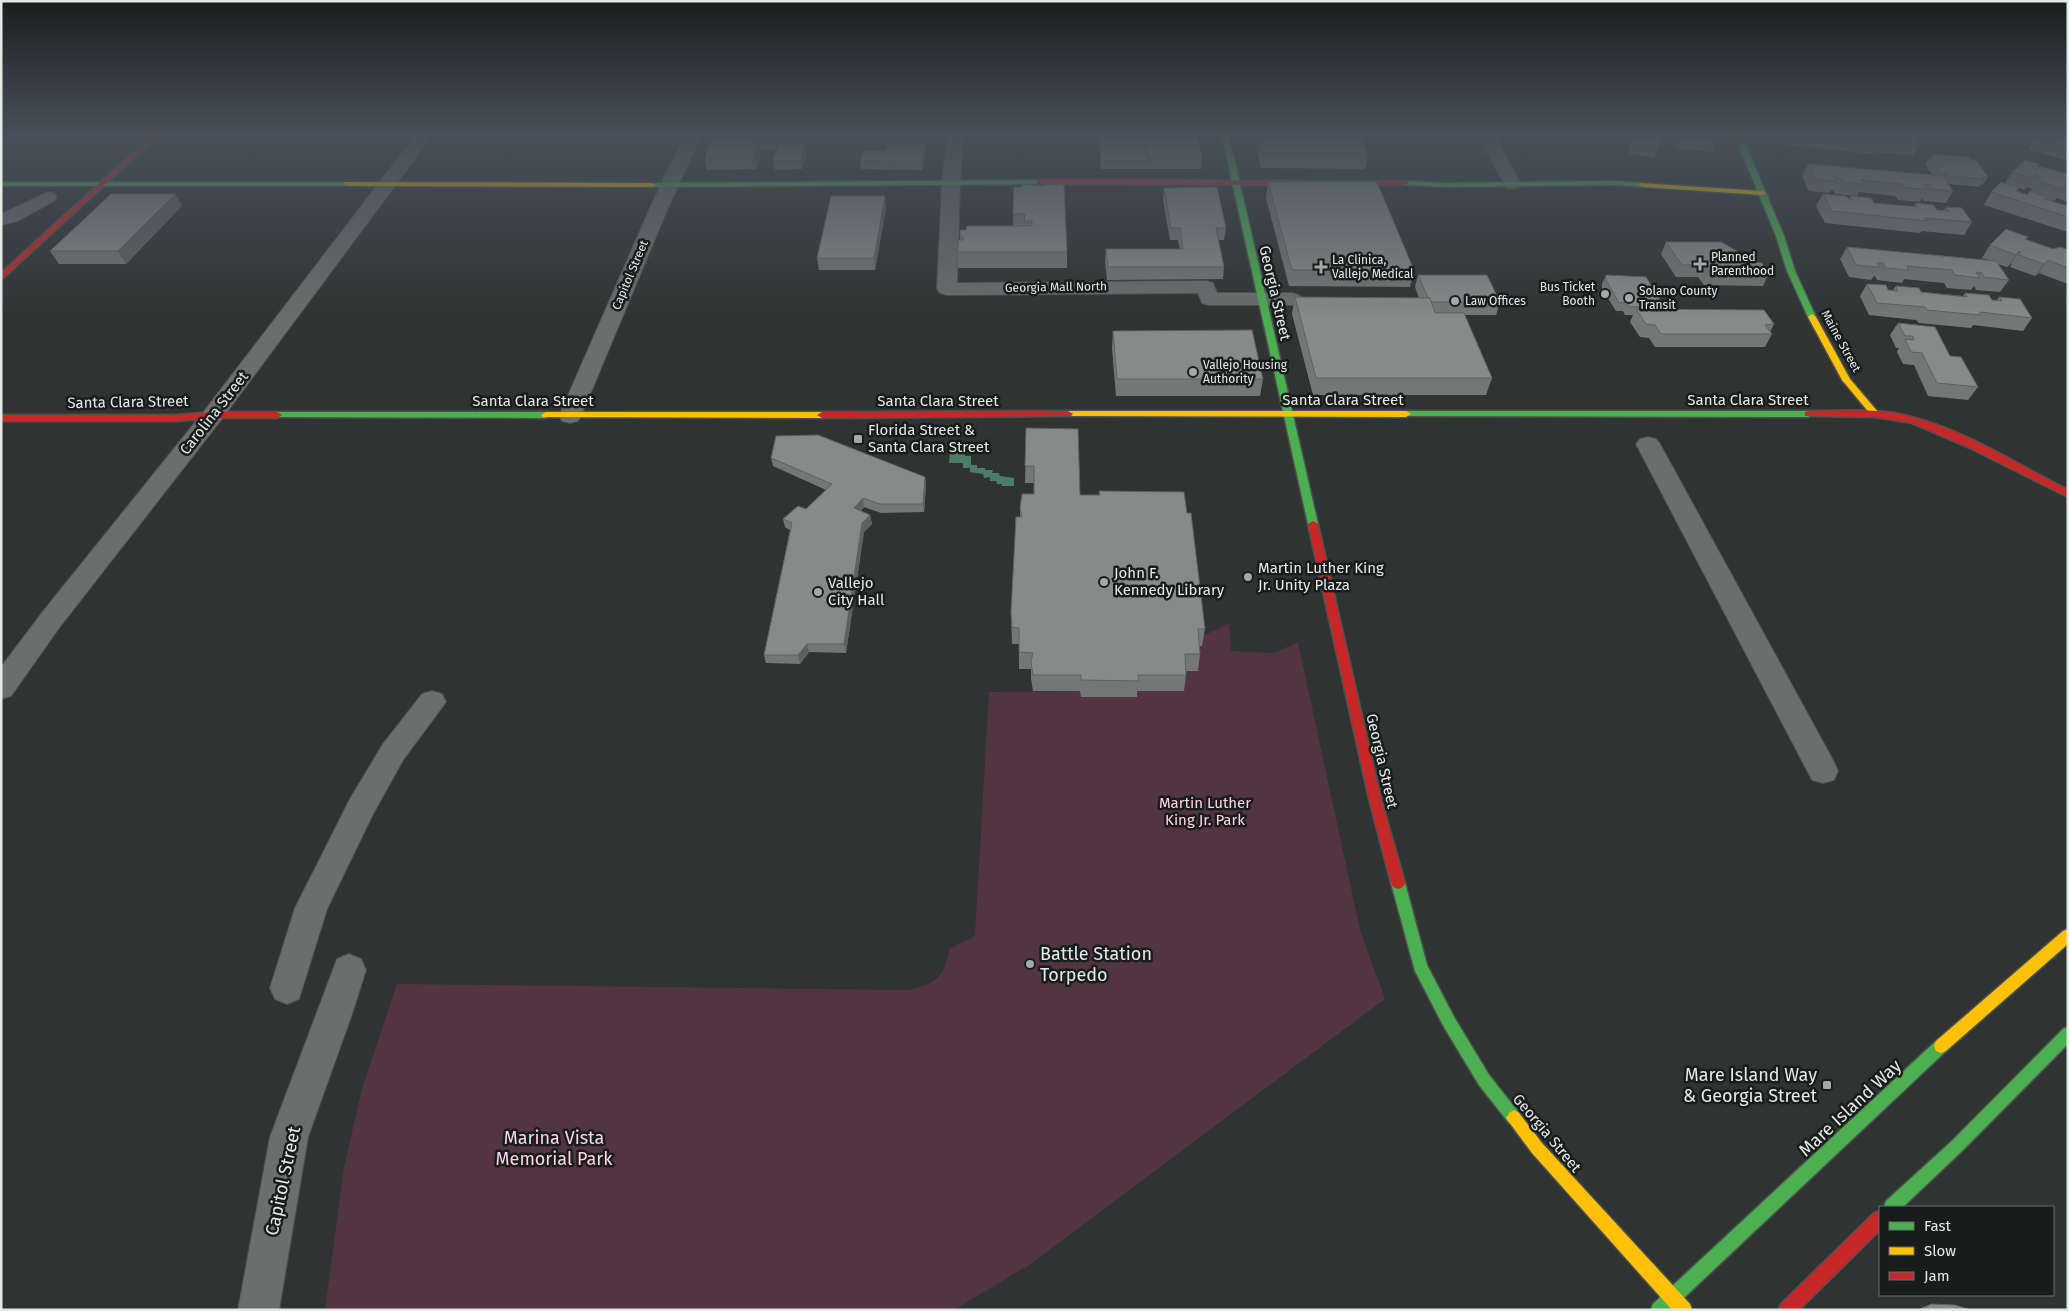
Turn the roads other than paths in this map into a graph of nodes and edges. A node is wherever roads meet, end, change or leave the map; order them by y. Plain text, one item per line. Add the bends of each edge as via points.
1 (90, 197) edge
2 (379, 197) edge
3 (665, 197) edge
4 (950, 197) edge
5 (1238, 197) edge
6 (1764, 197) edge
7 (48, 198) dead end
8 (1, 220) edge
9 (1, 278) edge
10 (1261, 299) junction
11 (1292, 299) dead end
12 (1287, 414) junction
13 (1875, 414) junction
14 (213, 415) junction
15 (570, 416) junction
16 (1, 418) edge
17 (1648, 444) dead end
18 (2068, 494) edge
19 (1, 688) edge
20 (432, 702) dead end
21 (1822, 771) dead end
22 (2068, 935) edge
23 (350, 970) dead end
24 (287, 988) dead end
25 (2068, 1034) edge
26 (1893, 1206) edge
27 (1879, 1220) edge
28 (1672, 1298) junction
29 (258, 1310) edge
30 (1660, 1310) edge
31 (1684, 1310) edge
32 (1787, 1310) edge

1 - 9 main road
2 - 14 street, Carolina Street
3 - 15 street, Capitol Street
4 - 10 street, Georgia Mall North via 947,289 1206,287 1208,299
5 - 10 main road, Georgia Street
6 - 13 main road, Maine Street via 1812,318 1846,380
7 - 8 street
10 - 11 street
10 - 12 main road, Georgia Street
12 - 13 main road, Santa Clara Street
12 - 15 main road, Santa Clara Street
12 - 28 main road, Georgia Street via 1375,799 1420,966 1484,1080 1537,1148
13 - 18 main road via 1914,421 1954,437
14 - 15 main road, Santa Clara Street
14 - 16 main road, Santa Clara Street
14 - 19 street, Carolina Street
17 - 21 street
20 - 24 street via 393,752 357,816 311,908
22 - 28 main road, Mare Island Way via 1944,1044
23 - 29 street, Capitol Street via 289,1136
25 - 26 main road
27 - 32 main road
28 - 30 main road, Mare Island Way
28 - 31 main road, Georgia Street

